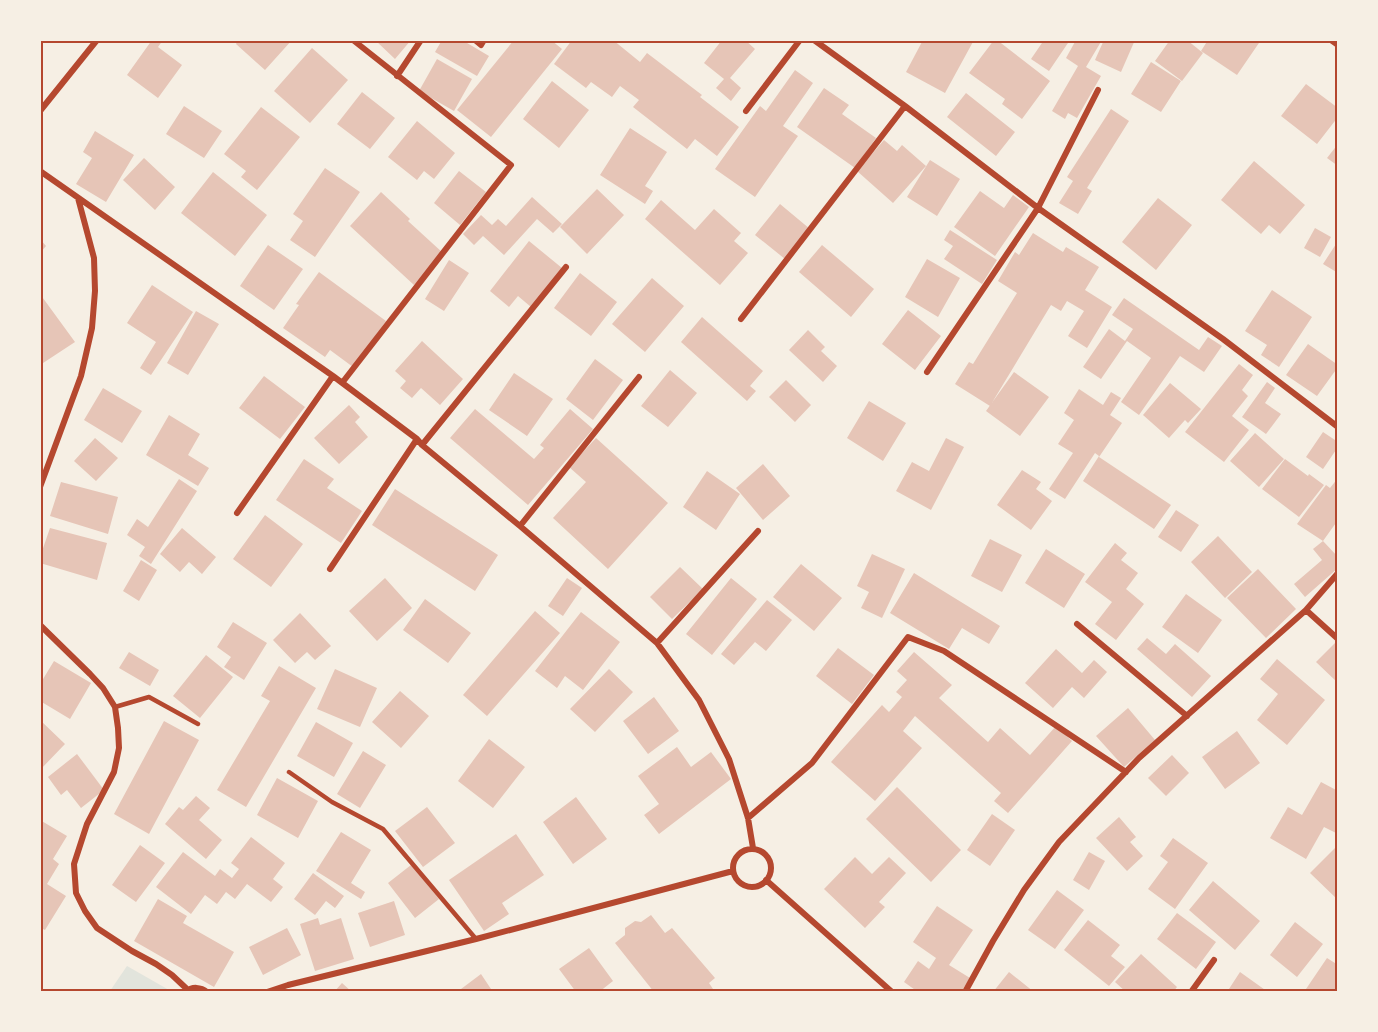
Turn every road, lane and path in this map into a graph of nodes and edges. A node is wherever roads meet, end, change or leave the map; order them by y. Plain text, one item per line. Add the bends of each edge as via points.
1 (97, 40) edge
2 (352, 40) edge
3 (421, 40) edge
4 (475, 40) edge
5 (484, 40) edge
6 (800, 40) edge
7 (814, 40) edge
8 (1331, 40) edge
9 (1338, 45) edge
10 (397, 76) junction
11 (1098, 90) dead end
12 (905, 106) junction
13 (40, 111) edge
14 (746, 111) dead end
15 (40, 171) edge
16 (78, 197) junction
17 (1038, 208) junction
18 (566, 267) dead end
19 (741, 319) dead end
20 (927, 372) dead end
21 (333, 376) junction
22 (639, 377) dead end
23 (342, 384) junction
24 (1338, 427) edge
25 (417, 439) junction
26 (422, 445) junction
27 (40, 487) edge
28 (237, 513) dead end
29 (520, 526) junction
30 (758, 531) dead end
31 (330, 568) dead end
32 (1338, 573) edge
33 (1306, 610) junction
34 (1077, 624) dead end
35 (40, 625) edge
36 (1338, 639) edge
37 (657, 643) junction
38 (115, 707) junction
39 (1187, 716) junction
40 (198, 724) dead end
41 (289, 772) dead end
42 (1126, 772) junction
43 (748, 818) junction
44 (753, 848) junction
45 (733, 871) junction
46 (766, 880) junction
47 (476, 939) junction
48 (1214, 960) dead end
49 (288, 985) junction
50 (187, 991) edge
51 (207, 992) edge
52 (267, 992) edge
53 (293, 992) edge
54 (892, 992) edge
55 (965, 992) edge
56 (1191, 992) edge

1 - 13 street
2 - 10 street
3 - 10 street
4 - 5 street via 481,45
6 - 14 street
7 - 12 street
8 - 9 street
10 - 23 street via 511,165
11 - 17 street
12 - 17 street
12 - 19 street
15 - 16 street
16 - 21 street
16 - 27 street via 94,258 92,328 81,376
17 - 20 street
17 - 24 street via 1223,339
18 - 26 street
21 - 23 street
21 - 28 street
22 - 29 street
23 - 25 street
25 - 26 street
25 - 31 street
26 - 29 street
29 - 37 street
30 - 37 street
32 - 33 street
33 - 36 street
33 - 39 street
34 - 39 street
35 - 38 street via 103,688
37 - 43 street via 699,700 729,759
38 - 40 lane via 149,697
38 - 50 street via 120,748 114,772 87,824 74,864 76,893 97,928 172,975
39 - 42 street
41 - 47 lane via 332,802 383,829
42 - 43 street via 944,651 908,637 812,763
42 - 55 street via 1059,842 1024,890
43 - 44 street
44 - 45 street via 735,857
44 - 46 street via 769,860 770,874
45 - 46 street via 743,885 755,886
45 - 47 street
46 - 54 street
47 - 49 street
48 - 56 street
49 - 52 street
49 - 53 street
50 - 51 street via 195,987

